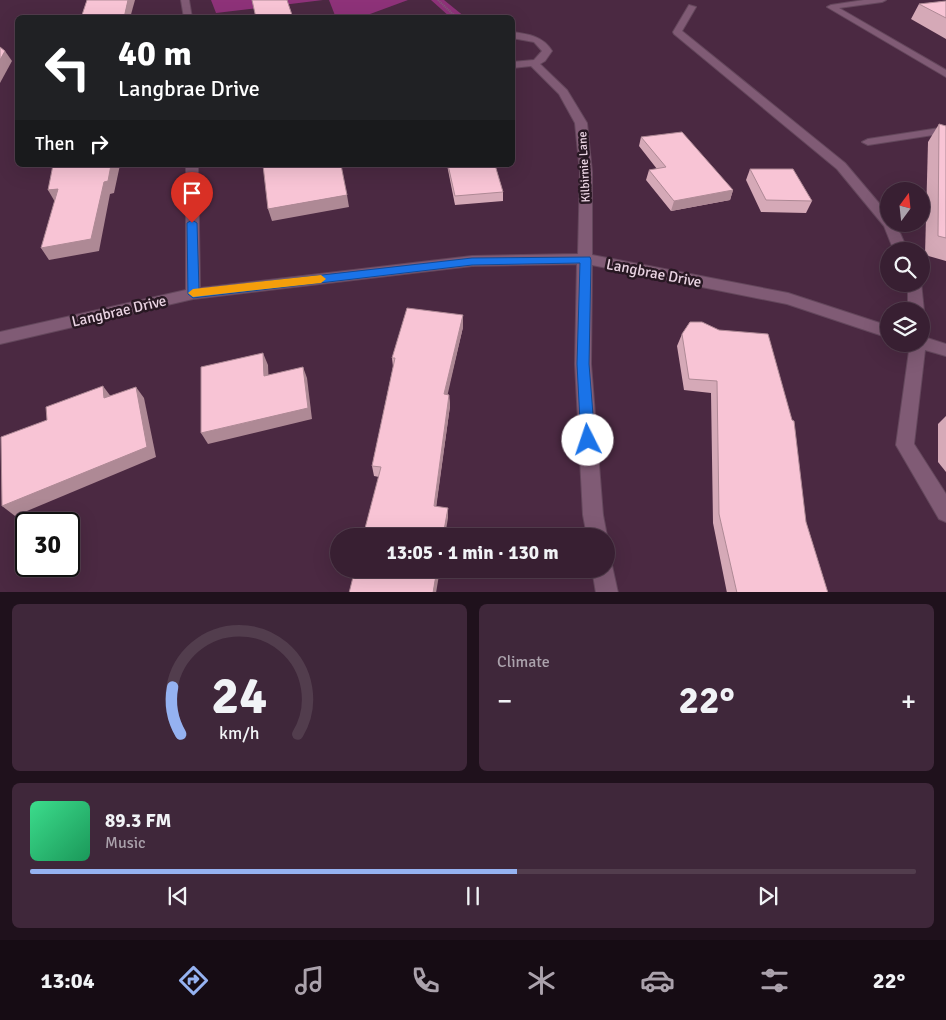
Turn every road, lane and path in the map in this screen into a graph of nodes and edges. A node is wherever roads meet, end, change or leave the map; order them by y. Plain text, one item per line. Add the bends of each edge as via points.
1 (185, 0) edge
2 (438, 0) edge
3 (882, 0) edge
4 (692, 7) dead end
5 (188, 15) edge
6 (454, 15) edge
7 (515, 36) edge
8 (533, 63) junction
9 (515, 65) edge
10 (946, 74) edge
11 (946, 130) edge
12 (868, 142) dead end
13 (192, 167) edge
14 (897, 242) edge
15 (586, 260) junction
16 (193, 294) junction
17 (880, 329) edge
18 (0, 338) edge
19 (930, 346) edge
20 (946, 350) edge
21 (919, 352) edge
22 (946, 512) edge
23 (595, 528) edge
24 (605, 578) edge
25 (607, 592) edge

1 - 5 street
2 - 6 path
3 - 10 street via 831,7
4 - 14 street via 677,32 841,166 890,225
7 - 8 street via 534,39 546,47 546,55
8 - 9 street
8 - 15 street, Kilbirnie Lane via 562,92 582,123 586,172
11 - 12 street
13 - 16 street
15 - 16 street, Langbrae Drive via 472,262
15 - 17 street, Langbrae Drive via 788,299
15 - 23 street, Kilbirnie Lane via 583,364
16 - 18 street, Langbrae Drive
19 - 20 street
21 - 22 street via 905,445
24 - 25 street

